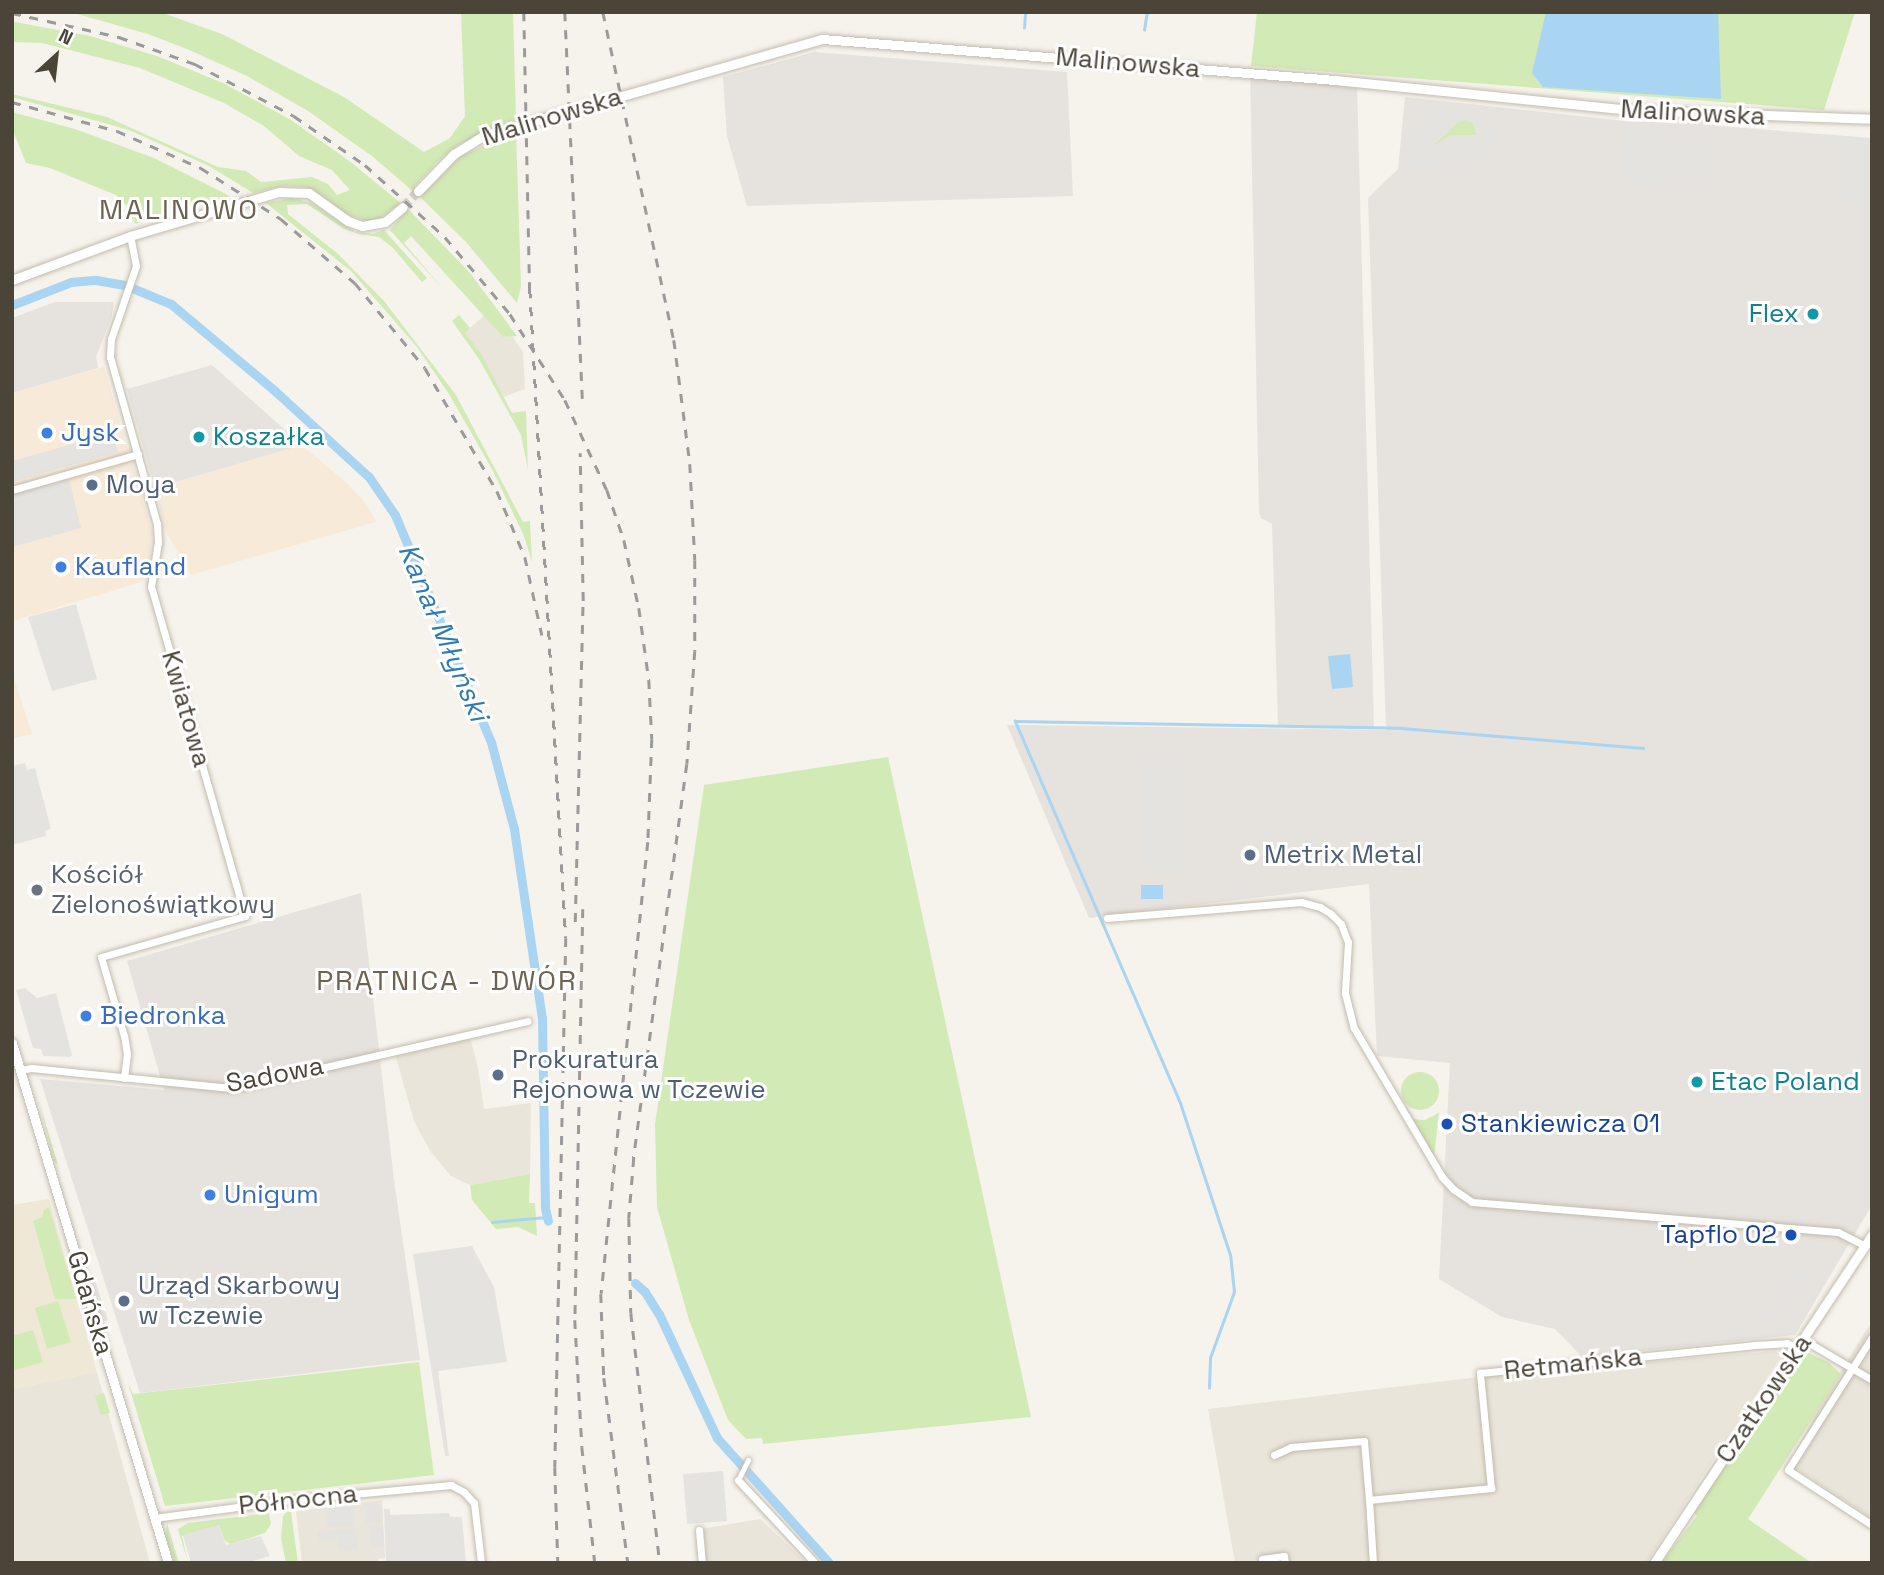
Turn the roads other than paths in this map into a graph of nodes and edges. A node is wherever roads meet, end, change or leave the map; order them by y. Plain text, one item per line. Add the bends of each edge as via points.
1 (1872, 118) edge
2 (418, 191) tunnel mouth
3 (403, 207) tunnel mouth
4 (130, 236) junction
5 (12, 280) edge
6 (138, 454) junction
7 (12, 490) edge
8 (1107, 918) dead end
9 (527, 1021) dead end
10 (12, 1043) edge
11 (21, 1070) junction
12 (124, 1079) junction
13 (1872, 1235) edge
14 (1865, 1246) junction
15 (1872, 1338) edge
16 (1802, 1344) junction
17 (1852, 1368) junction
18 (1872, 1380) edge
19 (1274, 1455) dead end
20 (748, 1460) dead end
21 (739, 1478) joint
22 (1368, 1500) junction
23 (154, 1518) junction
24 (1872, 1525) edge
25 (699, 1530) dead end
26 (1262, 1559) dead end
27 (168, 1563) edge
28 (481, 1563) edge
29 (702, 1563) edge
30 (816, 1563) edge
31 (1285, 1563) edge
32 (1374, 1563) edge
33 (1654, 1563) edge

1 - 2 street, Malinowska via 1630,110 1335,80 822,39 495,131 454,154
3 - 4 street via 385,222 362,226 348,222 314,196 287,191
4 - 5 street
4 - 6 street, Kwiatowa via 137,261 110,351
6 - 7 street
6 - 12 street, Kwiatowa via 158,534 150,587 245,916 100,957 124,1036
8 - 14 street via 1301,902 1331,914 1348,942 1345,993 1354,1028 1442,1177 1472,1202 1838,1233
9 - 12 street, Sadowa via 233,1088
10 - 11 street, Gdańska
11 - 12 street, Sadowa
11 - 23 street, Gdańska
13 - 14 street, Czatkowska
14 - 16 street, Czatkowska
15 - 17 street
16 - 17 street
16 - 22 street, Retmańska via 1480,1373 1491,1488
16 - 33 street, Czatkowska
17 - 18 street
17 - 24 street via 1788,1470
19 - 22 street via 1291,1447 1364,1441
20 - 21 street
21 - 30 street
22 - 32 street
23 - 27 street, Gdańska
23 - 28 street, Północna via 443,1485 459,1488 474,1503
25 - 29 street
26 - 31 street via 1284,1556

